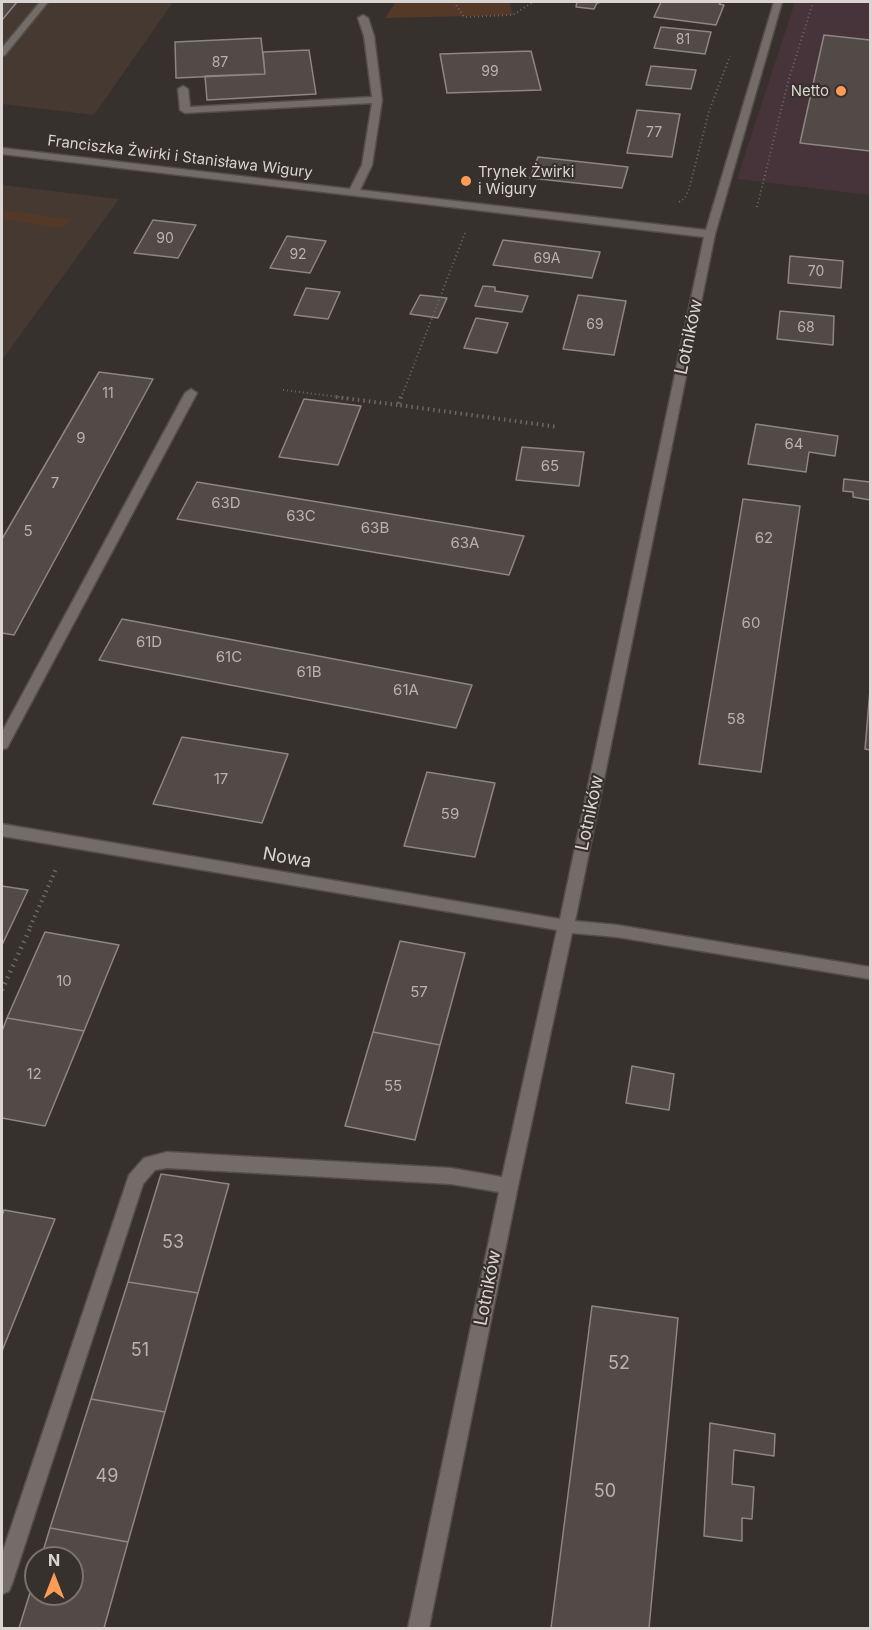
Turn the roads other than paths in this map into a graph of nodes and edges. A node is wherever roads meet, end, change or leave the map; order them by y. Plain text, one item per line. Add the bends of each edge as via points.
1 (44, 2) edge
2 (778, 2) edge
3 (363, 18) dead end
4 (2, 53) edge
5 (183, 89) dead end
6 (377, 100) junction
7 (2, 151) edge
8 (354, 192) junction
9 (710, 234) junction
10 (191, 393) dead end
11 (2, 744) edge
12 (2, 830) edge
13 (567, 926) junction
14 (870, 973) edge
15 (509, 1186) junction
16 (2, 1584) edge
17 (419, 1629) edge

1 - 4 street
2 - 9 street, Lotników
3 - 6 street
5 - 6 street via 185,110
6 - 8 street via 367,165
7 - 8 street, Franciszka Żwirki i Stanisława Wigury
8 - 9 street, Franciszka Żwirki i Stanisława Wigury
9 - 13 street, Lotników
10 - 11 street
12 - 13 street, Nowa
13 - 14 street, Nowa
13 - 15 street, Lotników
15 - 16 street via 451,1176 167,1160 150,1163 135,1180
15 - 17 street, Lotników

